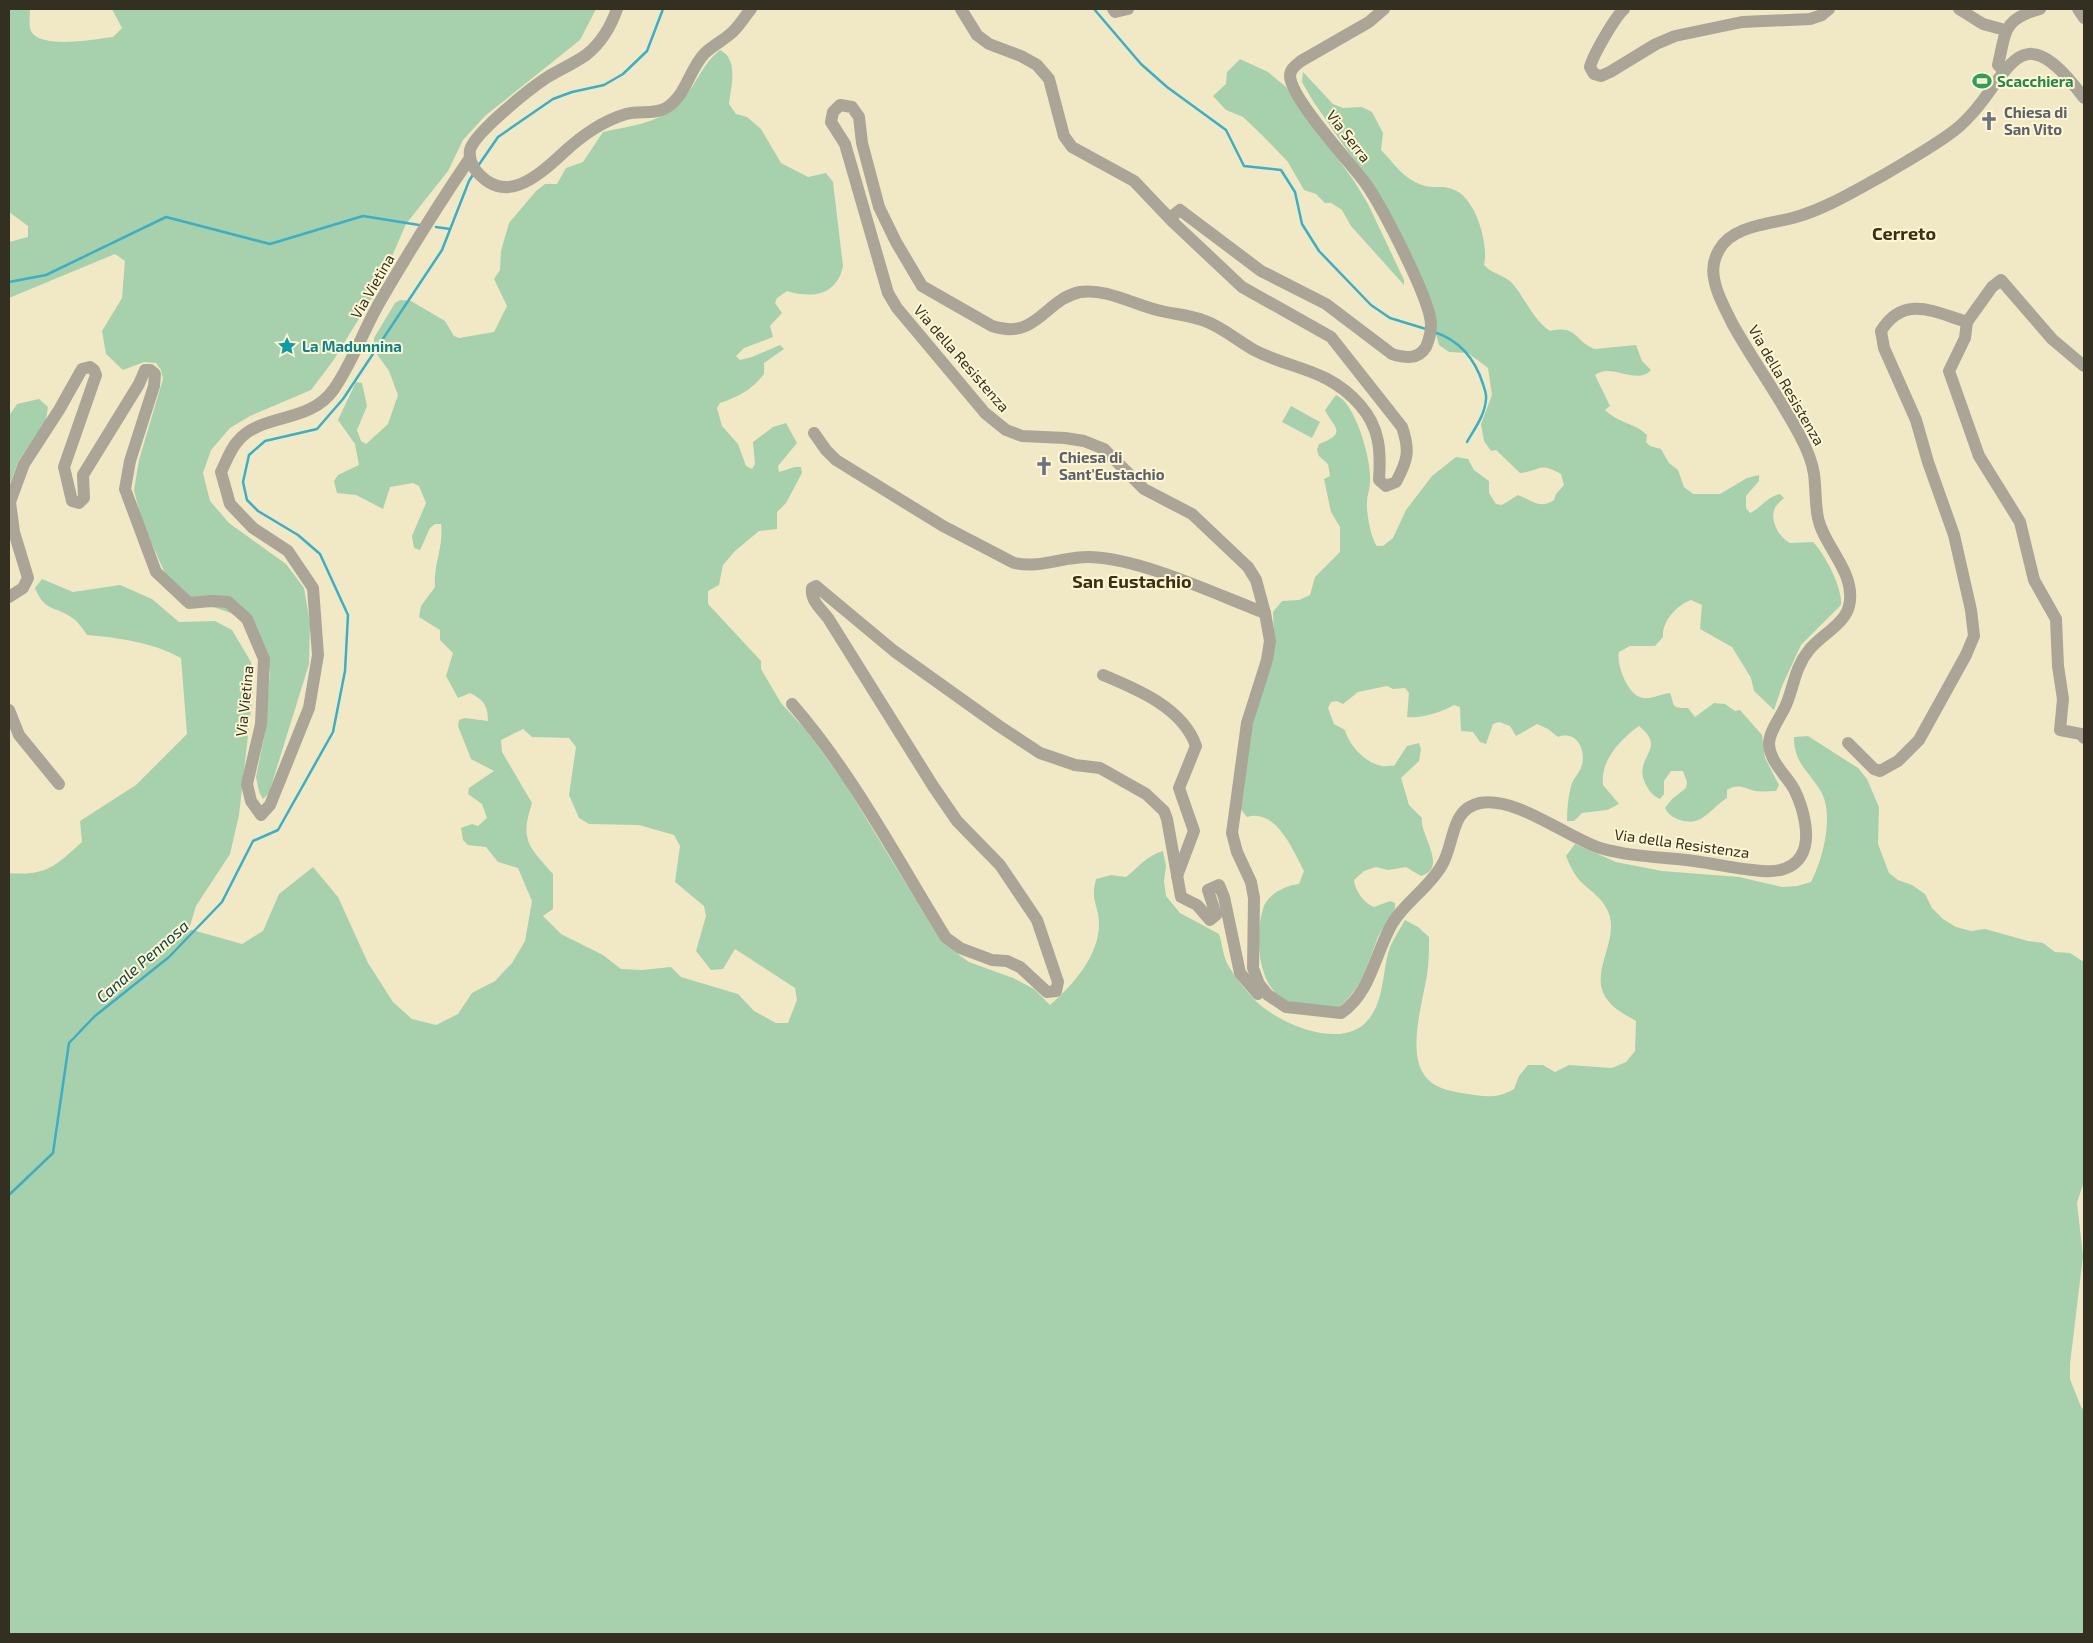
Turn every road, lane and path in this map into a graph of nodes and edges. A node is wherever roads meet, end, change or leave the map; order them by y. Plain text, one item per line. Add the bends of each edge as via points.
1 (617, 9) edge
2 (751, 9) edge
3 (962, 9) edge
4 (1128, 9) edge
5 (1384, 9) edge
6 (1624, 9) edge
7 (1829, 9) edge
8 (1959, 9) edge
9 (2040, 9) edge
10 (2078, 9) edge
11 (1114, 10) edge
12 (2084, 18) edge
13 (2006, 30) junction
14 (2004, 71) junction
15 (2084, 98) edge
16 (471, 161) junction
17 (1170, 218) junction
18 (1967, 322) junction
19 (2084, 366) edge
20 (814, 433) dead end
21 (9, 597) edge
22 (1266, 612) junction
23 (1103, 675) dead end
24 (792, 704) dead end
25 (9, 710) edge
26 (2084, 738) edge
27 (1848, 743) dead end
28 (58, 784) dead end
29 (1176, 878) junction
30 (1268, 995) junction

1 - 16 street via 606,32 586,55 534,86 477,137 470,149
2 - 16 street via 731,34 705,53 677,99 666,108 625,114 598,128 576,140 526,182 502,187 492,185 483,179
3 - 17 street, Via della Resistenza via 977,34 989,44 1037,65 1049,79 1064,136 1072,147 1134,180
4 - 11 street
5 - 17 street, Via Serra via 1369,22 1301,62 1292,69 1290,76 1304,104 1367,185 1409,265 1431,323 1429,341 1423,351 1405,358 1392,354 1326,304 1261,271 1180,210
6 - 7 street via 1592,58 1590,67 1594,74 1601,76 1610,72 1675,36 1742,22 1810,19
8 - 13 street via 1983,24
9 - 13 street via 2018,15
10 - 12 street
13 - 14 street via 1998,64
14 - 15 street, Via della Resistenza via 2026,55 2047,56 2066,73
14 - 30 street, Via della Resistenza via 1977,108 1950,134 1838,200 1800,216 1746,230 1727,240 1720,247 1713,265 1714,282 1724,307 1811,460 1818,521 1850,589 1849,607 1844,617 1813,644 1801,660 1788,702 1769,738 1773,758 1795,790 1804,815 1806,842 1802,854 1786,869 1765,872 1634,855 1596,847 1526,812 1495,802 1481,802 1466,808 1458,817 1440,870 1394,920 1366,985 1348,1009 1341,1013 1286,1007
16 - 21 street, Via Vietina via 444,196 378,305 334,390 316,407 292,418 263,423 237,441 221,472 230,504 253,528 288,551 313,588 318,656 309,708 270,805 261,815 251,802 247,784 261,724 264,659 247,618 228,602 189,603 156,572 125,489 130,461 154,386 156,374 150,370 145,370 140,384 83,475 84,498 79,503 72,501 64,467 96,375 92,368 82,369 24,464 10,502 14,532 28,578 23,588
17 - 22 street, Via della Resistenza via 1242,287 1331,337 1346,354 1402,427 1408,442 1408,452 1396,482 1386,486 1379,480 1381,446 1377,431 1359,404 1315,372 1255,351 1206,321 1097,292 1080,292 1021,329 1003,330 922,286 879,207 862,143 859,117 852,107 840,105 833,112 832,122 845,144 888,293 896,308 985,413 1006,430 1022,436 1084,441 1104,449 1144,489 1192,514 1239,557 1256,580
18 - 19 street via 1992,287 2001,280 2052,339
18 - 26 street via 1965,338 1949,371 1979,456 2020,522 2034,580 2056,619 2063,699 2060,730 2081,734
18 - 27 street via 1918,307 1888,320 1881,331 1884,348 1916,420 1954,534 1974,636 1919,740 1898,761 1880,771 1874,769
20 - 22 street via 836,460 943,526 1014,564 1024,566 1089,557 1121,561
22 - 30 street, Via della Resistenza via 1270,641 1247,723 1232,833 1254,898 1253,968 1259,984
23 - 29 street via 1141,691 1183,722 1193,736 1196,746 1179,788 1194,831
24 - 29 street via 846,774 946,938 960,948 1020,967 1046,992 1056,991 1058,982 1037,920 1000,865 958,821 933,786 828,618 813,600 812,588 816,586 894,651 1040,753 1075,765 1100,768 1146,794 1164,811 1167,819
25 - 28 street via 19,735
29 - 30 street via 1181,897 1197,905 1210,920 1216,915 1208,890 1218,885 1224,896 1240,973 1261,998

